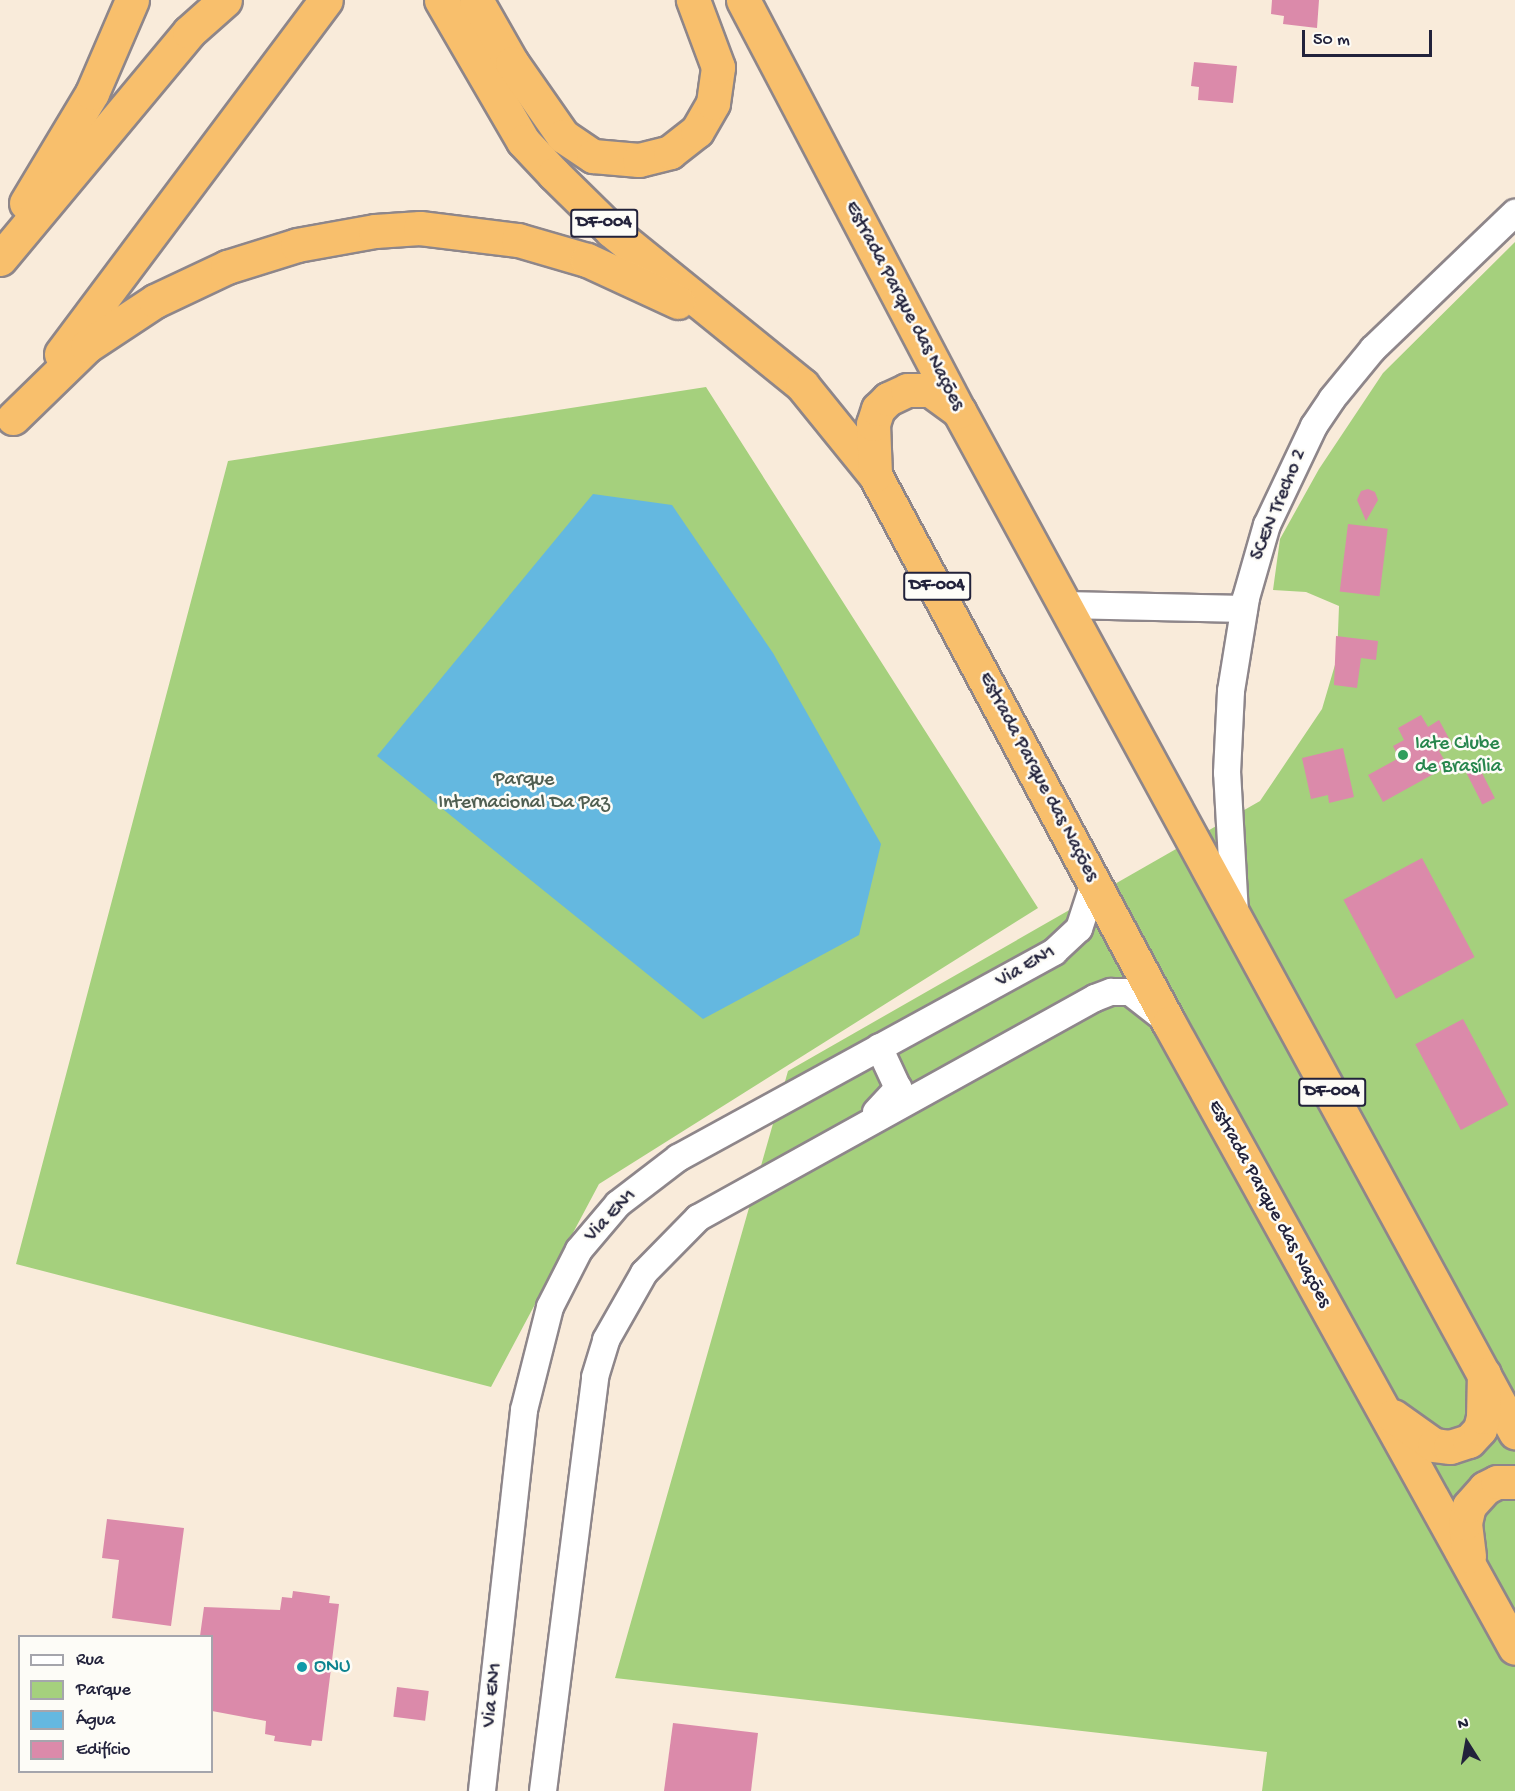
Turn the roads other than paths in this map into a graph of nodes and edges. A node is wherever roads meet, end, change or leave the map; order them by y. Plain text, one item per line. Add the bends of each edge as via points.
1 (132, 0) edge
2 (225, 0) edge
3 (326, 0) edge
4 (441, 0) edge
5 (476, 0) edge
6 (693, 0) edge
7 (743, 0) edge
8 (1515, 213) edge
9 (0, 246) edge
10 (0, 259) edge
11 (730, 326) junction
12 (958, 411) junction
13 (874, 475) junction
14 (1066, 605) junction
15 (1244, 609) junction
16 (1094, 883) junction
17 (1235, 914) junction
18 (1169, 1023) junction
19 (879, 1047) junction
20 (853, 1133) junction
21 (1484, 1371) junction
22 (1383, 1407) junction
23 (1515, 1432) edge
24 (1515, 1482) edge
25 (1471, 1565) junction
26 (1515, 1648) edge
27 (482, 1791) edge
28 (543, 1791) edge

1 - 9 highway via 92,93
2 - 10 highway via 189,32
3 - 11 highway via 13,418 87,346 155,301 227,267 297,245 375,231 420,228 518,240 587,260
4 - 11 highway, Estrada Parque das Nações / DF-004 via 524,141 612,231
5 - 6 highway via 512,63 563,136 593,156 639,160 670,152 697,131 713,103 718,67
7 - 12 highway, Estrada Parque das Nações / DF-004
8 - 15 street, SCEN Trecho 2 via 1373,349 1332,399 1282,488 1255,563
11 - 13 highway, Estrada Parque das Nações / DF-004 via 802,385
12 - 13 highway via 930,390 907,390 888,399 878,409 873,424
12 - 14 highway, Estrada Parque das Nações / DF-004
13 - 16 highway, Estrada Parque das Nações / DF-004
14 - 15 street
14 - 17 highway, Estrada Parque das Nações / DF-004
15 - 17 street, SCEN Trecho 2 via 1228,734
16 - 18 highway, Estrada Parque das Nações / DF-004
16 - 19 street, Via EN1 via 1079,929 1054,952
17 - 21 highway, Estrada Parque das Nações / DF-004
18 - 20 street via 1130,992 1103,994
18 - 22 highway, Estrada Parque das Nações / DF-004
19 - 20 street via 898,1088
19 - 27 street, Via EN1 via 714,1136 646,1181 599,1225 579,1250 560,1285 541,1334 524,1410
20 - 28 street via 698,1218 644,1273 606,1341 587,1419
21 - 22 highway via 1480,1429 1461,1445 1429,1443
21 - 23 highway, Estrada Parque das Nações / DF-004
22 - 25 highway, Estrada Parque das Nações / DF-004
24 - 25 highway via 1497,1482 1485,1488 1469,1506 1465,1532
25 - 26 highway, Estrada Parque das Nações / DF-004

